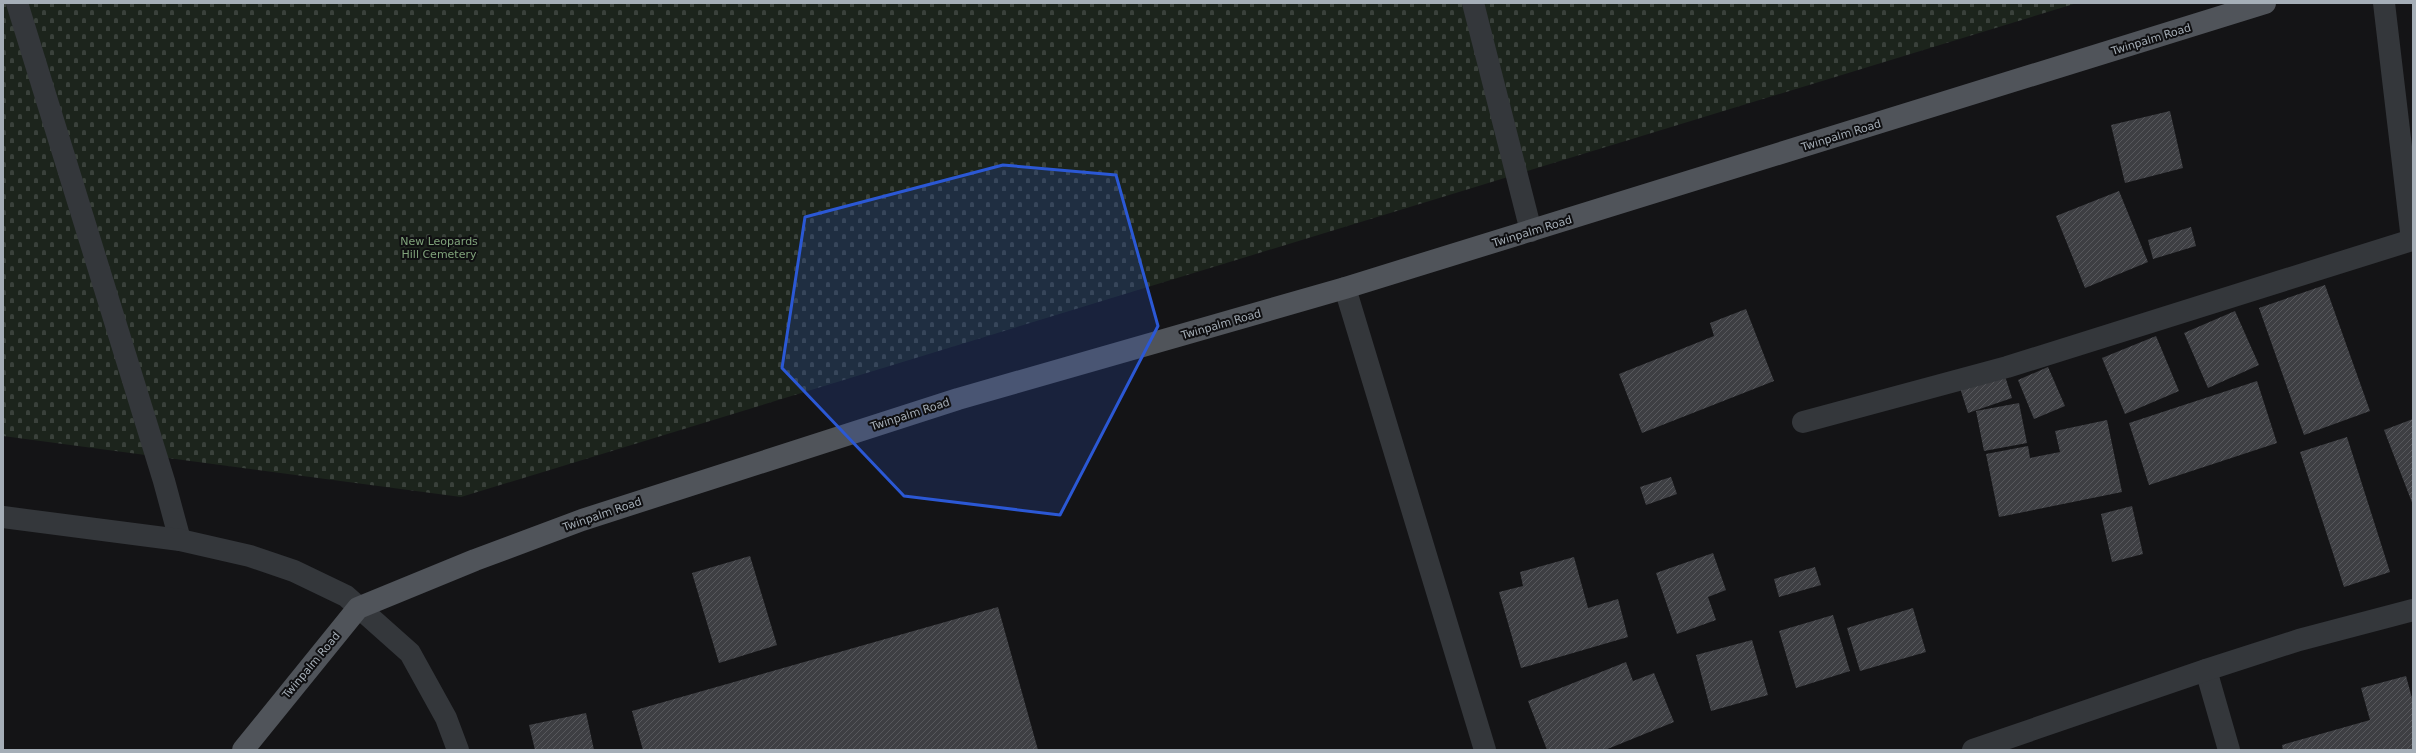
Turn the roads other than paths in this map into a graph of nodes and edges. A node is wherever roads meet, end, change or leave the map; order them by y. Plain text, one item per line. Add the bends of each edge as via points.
1 (17, 3) edge
2 (1473, 3) edge
3 (2266, 3) edge
4 (2384, 3) edge
5 (1531, 231) junction
6 (1345, 288) junction
7 (1803, 422) dead end
8 (3, 518) edge
9 (180, 540) junction
10 (358, 608) junction
11 (2413, 610) edge
12 (2206, 670) junction
13 (243, 750) edge
14 (458, 750) edge
15 (1485, 750) edge
16 (1974, 750) edge
17 (2229, 750) edge

1 - 9 street via 162,473
2 - 5 street
3 - 5 main road, Twinpalm Road
4 - 7 street via 2412,240 2007,367
5 - 6 main road, Twinpalm Road
6 - 10 main road, Twinpalm Road via 958,399 590,518 475,560
6 - 15 street
8 - 9 street
9 - 10 street via 250,556 294,571 346,596
10 - 13 main road, Twinpalm Road
10 - 14 street via 410,653 446,718
11 - 12 street via 2299,640
12 - 16 street
12 - 17 street

